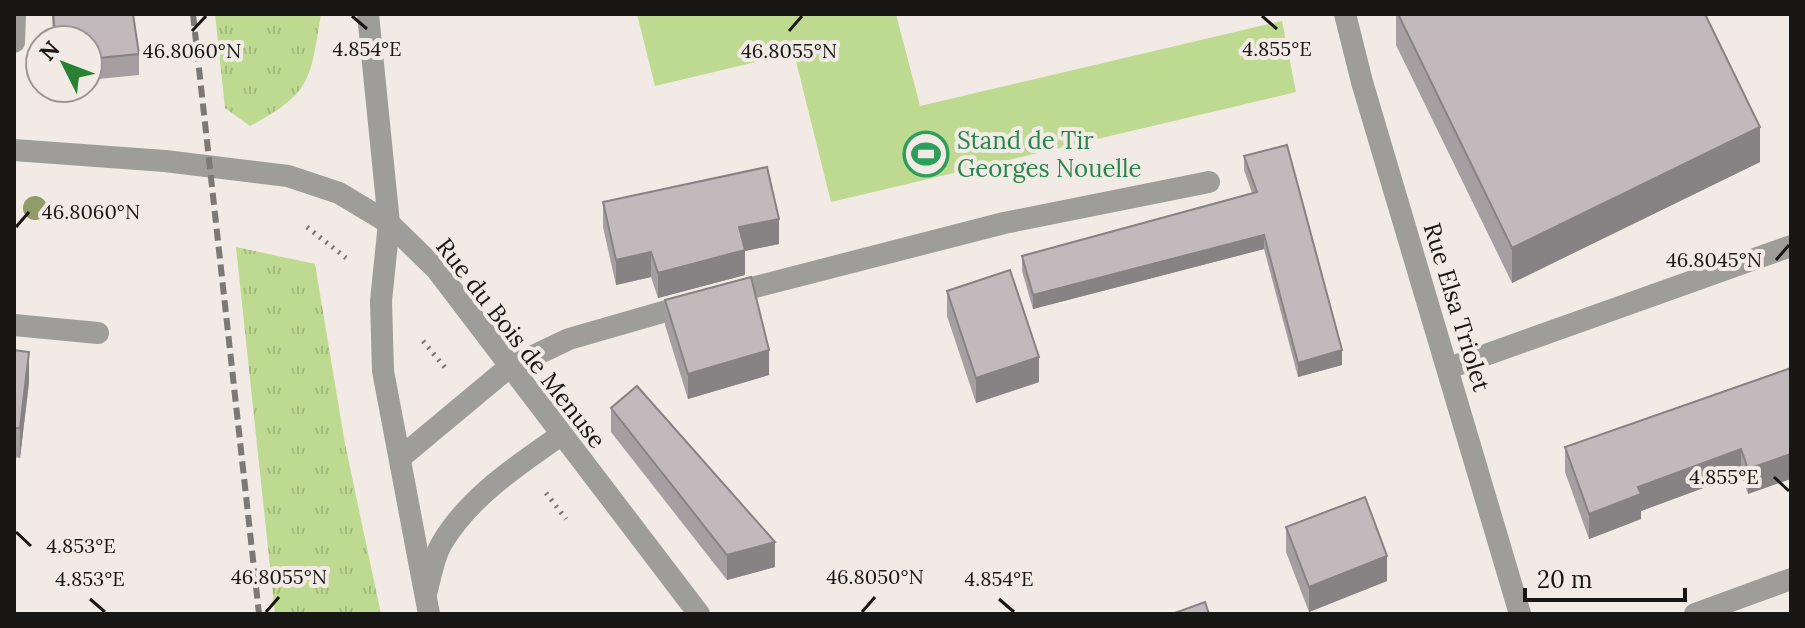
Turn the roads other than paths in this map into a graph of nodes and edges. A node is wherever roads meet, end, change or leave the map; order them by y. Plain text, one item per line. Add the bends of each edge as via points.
1 (15, 14) edge
2 (368, 14) edge
3 (1345, 14) edge
4 (14, 42) edge
5 (14, 150) edge
6 (1209, 182) dead end
7 (389, 223) junction
8 (1791, 246) edge
9 (14, 325) edge
10 (98, 333) dead end
11 (508, 368) junction
12 (1449, 368) junction
13 (561, 435) junction
14 (400, 458) junction
15 (1791, 579) edge
16 (426, 591) junction
17 (429, 614) edge
18 (699, 614) edge
19 (1520, 614) edge
20 (1695, 614) edge

1 - 4 street
2 - 7 street
3 - 12 street, Rue Elsa Triolet
5 - 7 street, Rue du Bois de Menuse via 288,176 339,193
6 - 11 street via 1004,223 820,268 569,339
7 - 11 street, Rue du Bois de Menuse via 437,270
7 - 14 street via 381,301 383,371
8 - 12 street
9 - 10 street
11 - 13 street, Rue du Bois de Menuse
11 - 14 street
12 - 19 street, Rue Elsa Triolet
13 - 16 street via 505,475 466,512 441,544
13 - 18 street, Rue du Bois de Menuse
14 - 16 street
15 - 20 street
16 - 17 street

